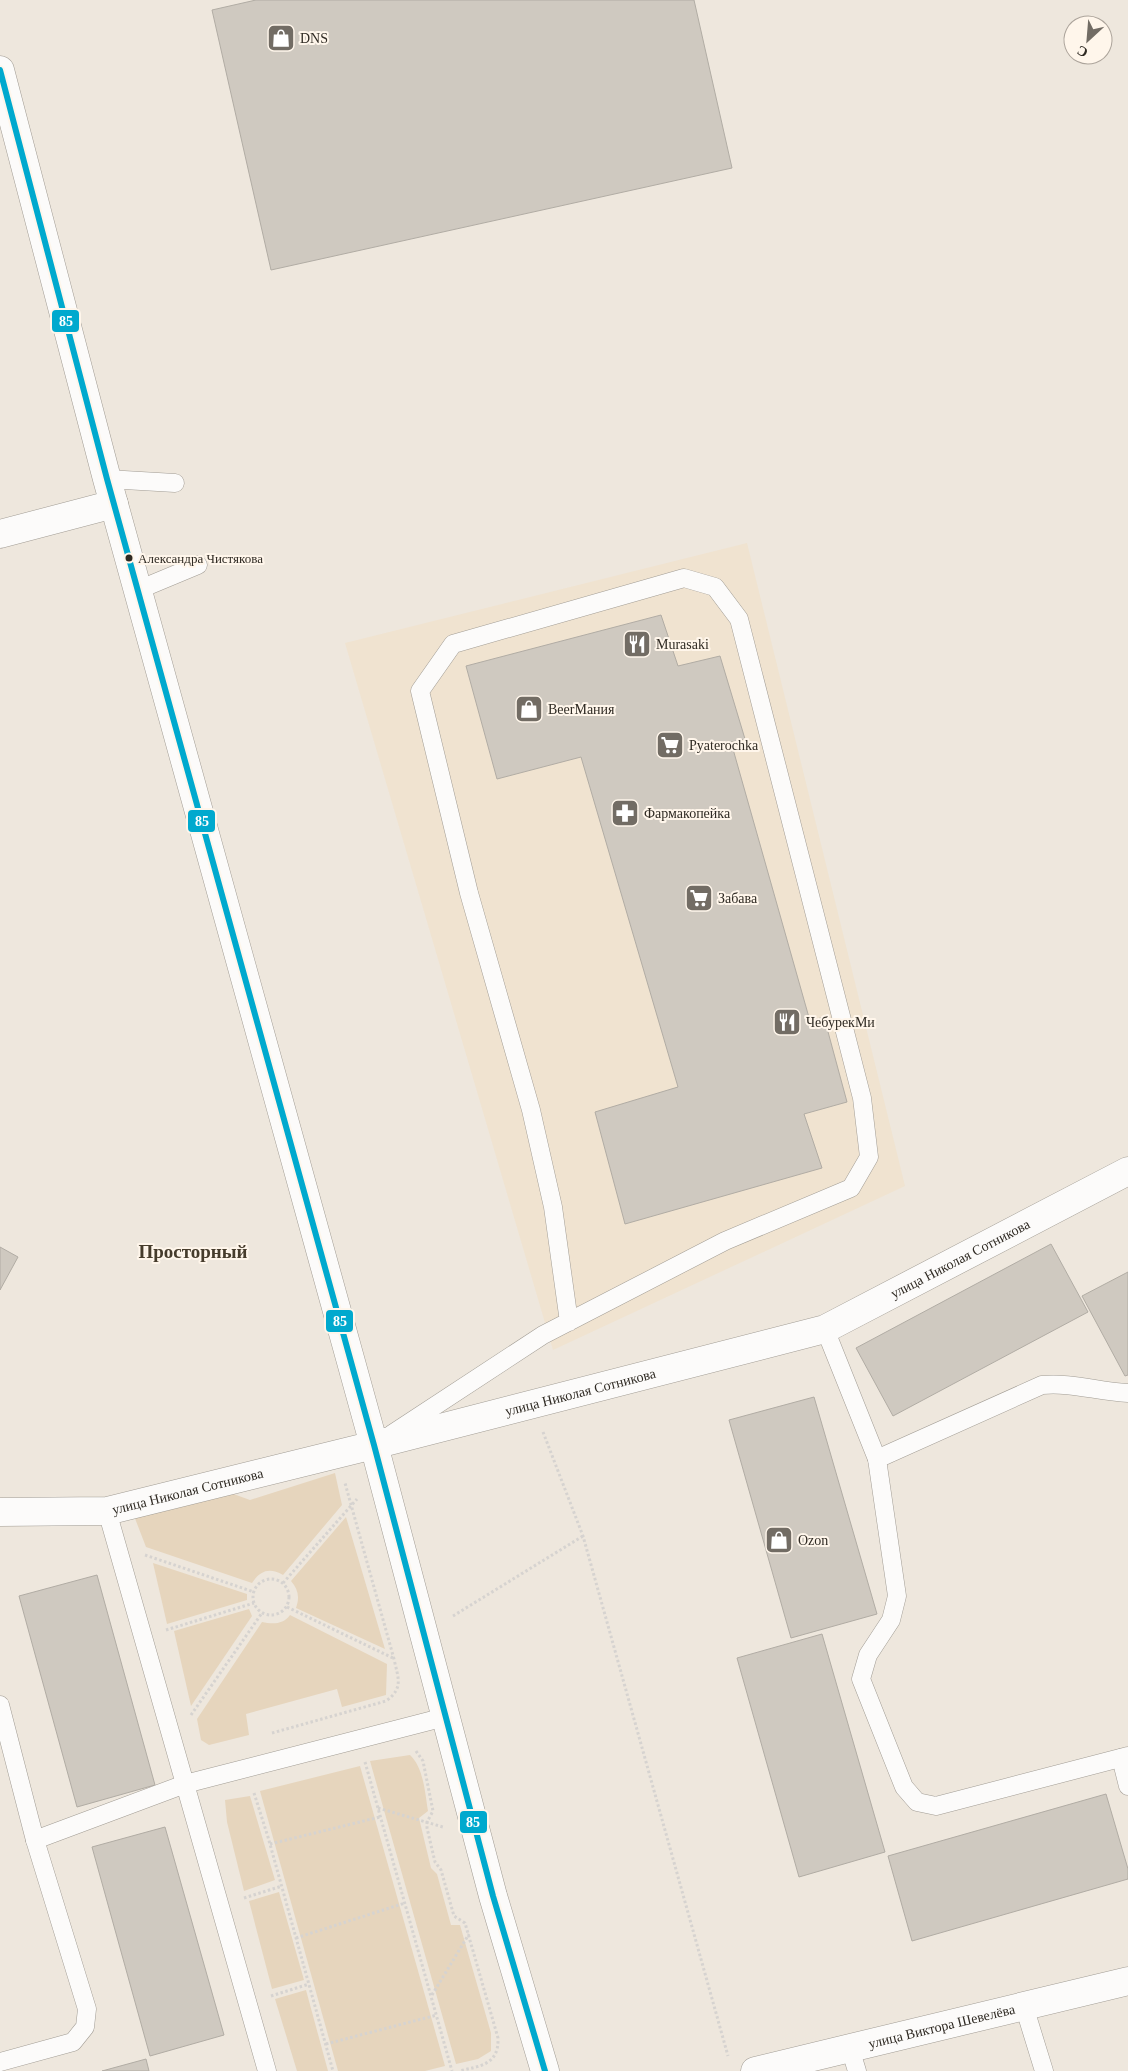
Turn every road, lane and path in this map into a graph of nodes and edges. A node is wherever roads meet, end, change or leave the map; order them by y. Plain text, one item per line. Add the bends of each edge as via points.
1 (0, 70) edge
2 (175, 483) dead end
3 (111, 492) junction
4 (0, 534) edge
5 (198, 565) dead end
6 (138, 590) junction
7 (1128, 1171) edge
8 (569, 1322) junction
9 (825, 1329) junction
10 (1128, 1393) edge
11 (531, 1403) junction
12 (374, 1445) junction
13 (339, 1453) junction
14 (878, 1460) junction
15 (381, 1471) junction
16 (351, 1505) junction
17 (0, 1511) edge
18 (107, 1511) junction
19 (583, 1536) junction
20 (117, 1545) junction
21 (283, 1583) junction
22 (254, 1592) junction
23 (254, 1603) junction
24 (287, 1607) junction
25 (262, 1613) junction
26 (453, 1616) dead end
27 (143, 1636) junction
28 (394, 1659) junction
29 (402, 1662) dead end
30 (0, 1705) edge
31 (445, 1717) junction
32 (270, 1733) dead end
33 (173, 1741) junction
34 (408, 1748) dead end
35 (363, 1757) dead end
36 (1125, 1757) edge
37 (249, 1767) junction
38 (185, 1784) junction
39 (1128, 1786) edge
40 (378, 1808) junction
41 (380, 1817) junction
42 (427, 1822) junction
43 (477, 1837) junction
44 (35, 1840) junction
45 (270, 1844) junction
46 (282, 1886) junction
47 (493, 1896) junction
48 (405, 1903) junction
49 (220, 1906) junction
50 (469, 1936) junction
51 (296, 1938) junction
52 (1128, 1981) edge
53 (309, 1984) junction
54 (431, 1995) junction
55 (248, 2004) junction
56 (1024, 2006) junction
57 (437, 2015) junction
58 (326, 2044) junction
59 (854, 2060) edge
60 (0, 2062) edge
61 (730, 2062) dead end
62 (267, 2071) edge
63 (333, 2071) edge
64 (452, 2071) edge
65 (459, 2071) edge
66 (544, 2071) edge
67 (755, 2071) edge
68 (1044, 2071) edge

1 - 3 street
2 - 3 lane
3 - 4 street
3 - 6 street
5 - 6 lane
6 - 12 street
7 - 9 street, улица Николая Сотникова
8 - 8 lane via 725,1241 851,1188 869,1157 862,1098 739,619 715,587 684,578 453,644 420,691 469,893 532,1110 553,1207
8 - 12 lane via 543,1335
9 - 11 street, улица Николая Сотникова
9 - 14 lane
10 - 14 lane via 1060,1383 1042,1385
11 - 12 street, улица Николая Сотникова
11 - 19 path
12 - 13 street, улица Николая Сотникова
12 - 15 street
13 - 16 path
13 - 18 street, улица Николая Сотникова
14 - 36 lane via 897,1596 891,1620 868,1655 862,1679 904,1787 917,1802 936,1806
15 - 16 path
15 - 31 street
16 - 21 path
16 - 28 path
17 - 18 street, улица Николая Сотникова
18 - 20 lane
19 - 26 path
19 - 61 path
20 - 22 path
20 - 27 lane
21 - 22 path via 269,1579 258,1584
21 - 24 path via 290,1595
22 - 23 path
23 - 25 path
23 - 27 path
24 - 25 path via 277,1615
24 - 28 path
25 - 33 path
27 - 33 lane
28 - 29 path
28 - 32 path via 399,1685 386,1701
30 - 44 lane
31 - 37 lane
31 - 43 street
33 - 38 lane
34 - 42 path via 416,1751 423,1761 433,1811
35 - 40 path
36 - 39 lane
37 - 38 lane
37 - 45 path
38 - 44 lane
38 - 49 lane
40 - 41 path
40 - 42 path
41 - 45 path
41 - 48 path
42 - 43 path
42 - 50 path via 435,1862 441,1870 454,1916 464,1923
43 - 47 street
44 - 60 lane via 87,2009 85,2027 73,2042
45 - 46 path
46 - 49 path
46 - 51 path
47 - 50 path
47 - 66 street
48 - 51 path
48 - 54 path
49 - 55 lane
50 - 54 path
50 - 65 path via 498,2038 498,2048 486,2065
51 - 53 path
52 - 56 street, улица Виктора Шевелёва
53 - 55 path
53 - 58 path
54 - 57 path
55 - 62 lane
56 - 59 street, улица Виктора Шевелёва
56 - 68 lane
57 - 58 path
57 - 64 path
58 - 63 path
59 - 67 street, улица Виктора Шевелёва

